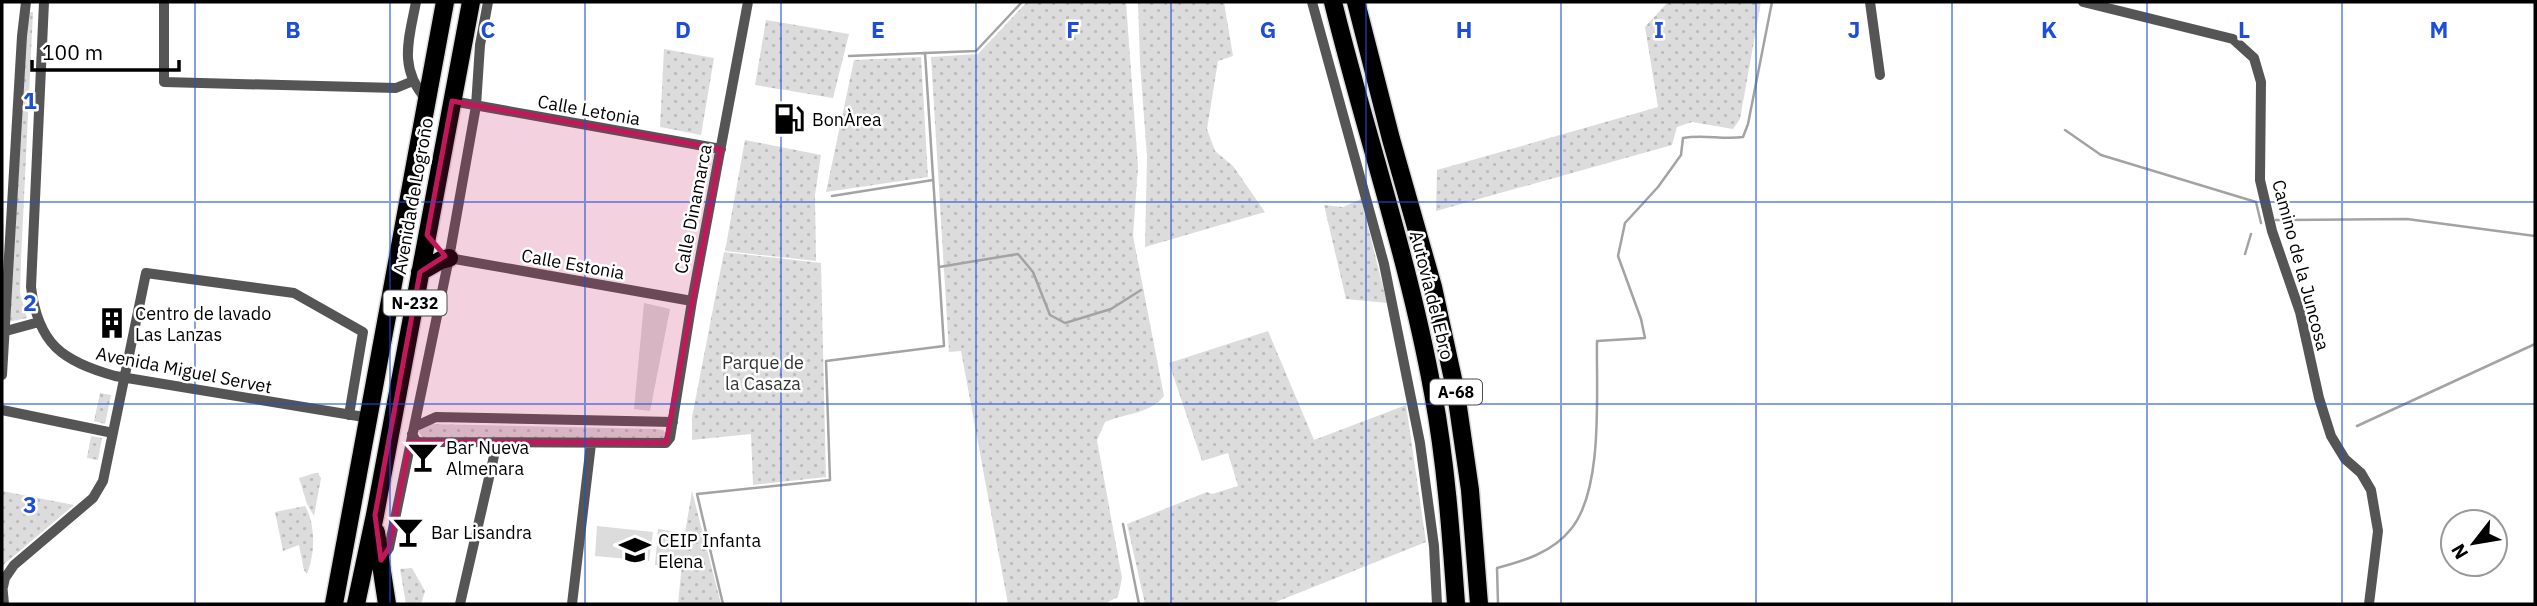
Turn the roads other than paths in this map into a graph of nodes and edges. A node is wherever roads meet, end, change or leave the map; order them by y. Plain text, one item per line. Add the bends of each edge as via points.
1 (26, 2) edge
2 (44, 2) edge
3 (164, 2) edge
4 (416, 2) edge
5 (445, 2) edge
6 (471, 2) edge
7 (488, 2) edge
8 (748, 2) edge
9 (1312, 2) edge
10 (1333, 2) edge
11 (1356, 2) edge
12 (1870, 2) edge
13 (2083, 2) edge
14 (1880, 75) dead end
15 (412, 81) junction
16 (426, 99) junction
17 (452, 101) junction
18 (476, 106) junction
19 (721, 149) junction
20 (428, 235) junction
21 (449, 258) junction
22 (420, 272) junction
23 (692, 301) junction
24 (38, 322) junction
25 (6, 331) junction
26 (2, 375) edge
27 (126, 379) junction
28 (418, 405) junction
29 (2, 410) edge
30 (349, 415) junction
31 (436, 417) junction
32 (370, 418) junction
33 (673, 422) junction
34 (413, 430) junction
35 (113, 433) junction
36 (497, 443) junction
37 (591, 444) junction
38 (375, 515) junction
39 (381, 560) junction
40 (2, 585) edge
41 (4, 604) edge
42 (334, 604) edge
43 (356, 604) edge
44 (387, 604) edge
45 (460, 604) edge
46 (572, 604) edge
47 (1437, 604) edge
48 (1456, 604) edge
49 (1479, 604) edge
50 (2370, 604) edge

1 - 25 street
2 - 24 street, Avenida Miguel Servet via 31,269
3 - 15 street via 164,82 396,88
4 - 15 street via 407,49
5 - 16 highway, Avenida de Logroño / N-232
6 - 17 highway, Avenida de Logroño / N-232
7 - 18 street
8 - 19 street, Calle Dinamarca
9 - 47 street via 1384,264 1420,443
10 - 48 highway, Autovía del Ebro / A-68 via 1412,291 1434,394 1448,493
11 - 49 highway, Autovía del Ebro / A-68 via 1433,287 1456,393 1471,490
12 - 14 street
13 - 50 street, Camino de la Juncosa via 2233,39 2254,58 2261,82 2260,180 2272,231 2301,312 2331,436 2371,490 2378,531
15 - 16 street
16 - 32 highway, Avenida de Logroño / N-232
17 - 18 street, Calle Letonia
17 - 20 highway, Avenida de Logroño / N-232
18 - 19 street, Calle Letonia
18 - 21 street
19 - 23 street, Calle Dinamarca
20 - 21 highway
20 - 22 highway, Avenida de Logroño / N-232
21 - 22 highway
21 - 23 street, Calle Estonia
21 - 28 street
22 - 38 highway, Avenida de Logroño / N-232
23 - 33 street, Calle Dinamarca
24 - 25 street
24 - 27 street, Avenida Miguel Servet via 53,345 76,364
25 - 26 street
27 - 30 street, Avenida Miguel Servet
27 - 30 street via 146,274 294,293 363,332
27 - 35 street
28 - 31 street
28 - 34 street
29 - 35 street
30 - 32 street, Avenida Miguel Servet
31 - 33 street
31 - 34 street
32 - 42 highway, Avenida de Logroño / N-232
33 - 37 street via 666,443
34 - 36 street via 420,442
34 - 39 street via 389,548
35 - 40 street via 103,481 93,498 13,565
36 - 37 street
36 - 45 street
37 - 46 street
38 - 39 highway
38 - 43 highway, Avenida de Logroño / N-232
39 - 44 highway
40 - 41 street

